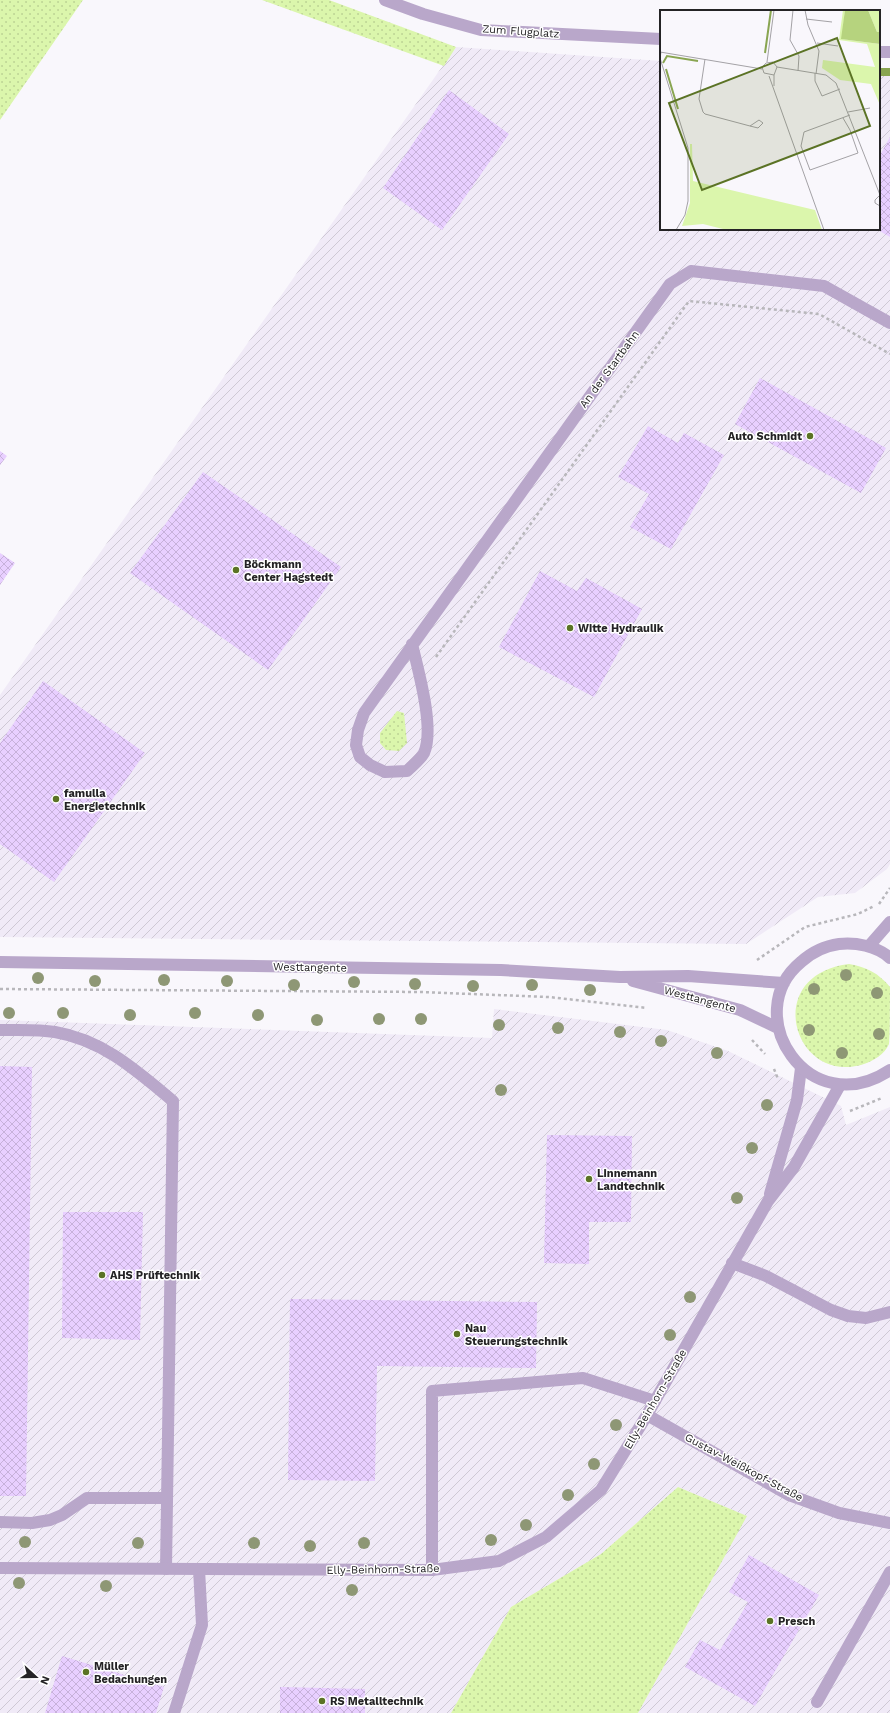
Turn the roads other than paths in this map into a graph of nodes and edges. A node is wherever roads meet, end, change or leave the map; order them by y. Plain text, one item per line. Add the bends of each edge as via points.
1 (385, 0) edge
2 (660, 40) edge
3 (890, 323) edge
4 (412, 644) junction
5 (890, 922) edge
6 (869, 946) junction
7 (890, 958) edge
8 (0, 962) edge
9 (620, 977) junction
10 (784, 983) junction
11 (778, 1028) junction
12 (0, 1030) edge
13 (801, 1068) junction
14 (890, 1070) edge
15 (840, 1084) junction
16 (768, 1201) junction
17 (732, 1262) junction
18 (890, 1312) edge
19 (655, 1401) junction
20 (647, 1415) junction
21 (166, 1498) junction
22 (0, 1522) edge
23 (890, 1523) edge
24 (0, 1568) edge
25 (166, 1569) junction
26 (199, 1569) junction
27 (432, 1570) junction
28 (890, 1572) edge
29 (817, 1702) dead end
30 (174, 1713) edge

1 - 2 street, Zum Flugplatz via 423,14 482,30
3 - 4 street, An der Startbahn via 824,286 691,271 670,284
4 - 4 street, An der Startbahn via 364,713 358,730 356,745 360,757 385,772 407,771 424,753 426,718 421,679
5 - 6 street
6 - 7 street
6 - 10 street via 849,943 817,951 795,966
8 - 9 street, Westtangente via 501,970
9 - 10 street, Westtangente via 688,976
9 - 11 street, Westtangente via 740,1010
10 - 11 street via 777,1005
11 - 13 street via 786,1050
12 - 21 street via 54,1031 82,1038 132,1066 172,1101
13 - 15 street via 826,1082
13 - 16 street, Elly-Beinhorn-Straße via 797,1100
14 - 15 street via 860,1084
15 - 16 street, Elly-Beinhorn-Straße via 794,1167
16 - 17 street, Elly-Beinhorn-Straße
17 - 18 street via 848,1316 866,1318
17 - 19 street, Elly-Beinhorn-Straße
19 - 20 street, Elly-Beinhorn-Straße
19 - 27 street via 583,1378 432,1391
20 - 23 street, Gustav-Weißkopf-Straße via 789,1494 839,1513
20 - 27 street, Elly-Beinhorn-Straße via 601,1490 546,1537 499,1561
21 - 22 street via 87,1498 72,1510 50,1520 32,1523
21 - 25 street
24 - 25 street, Elly-Beinhorn-Straße
25 - 26 street, Elly-Beinhorn-Straße
26 - 27 street, Elly-Beinhorn-Straße
26 - 30 street via 202,1625
28 - 29 street

